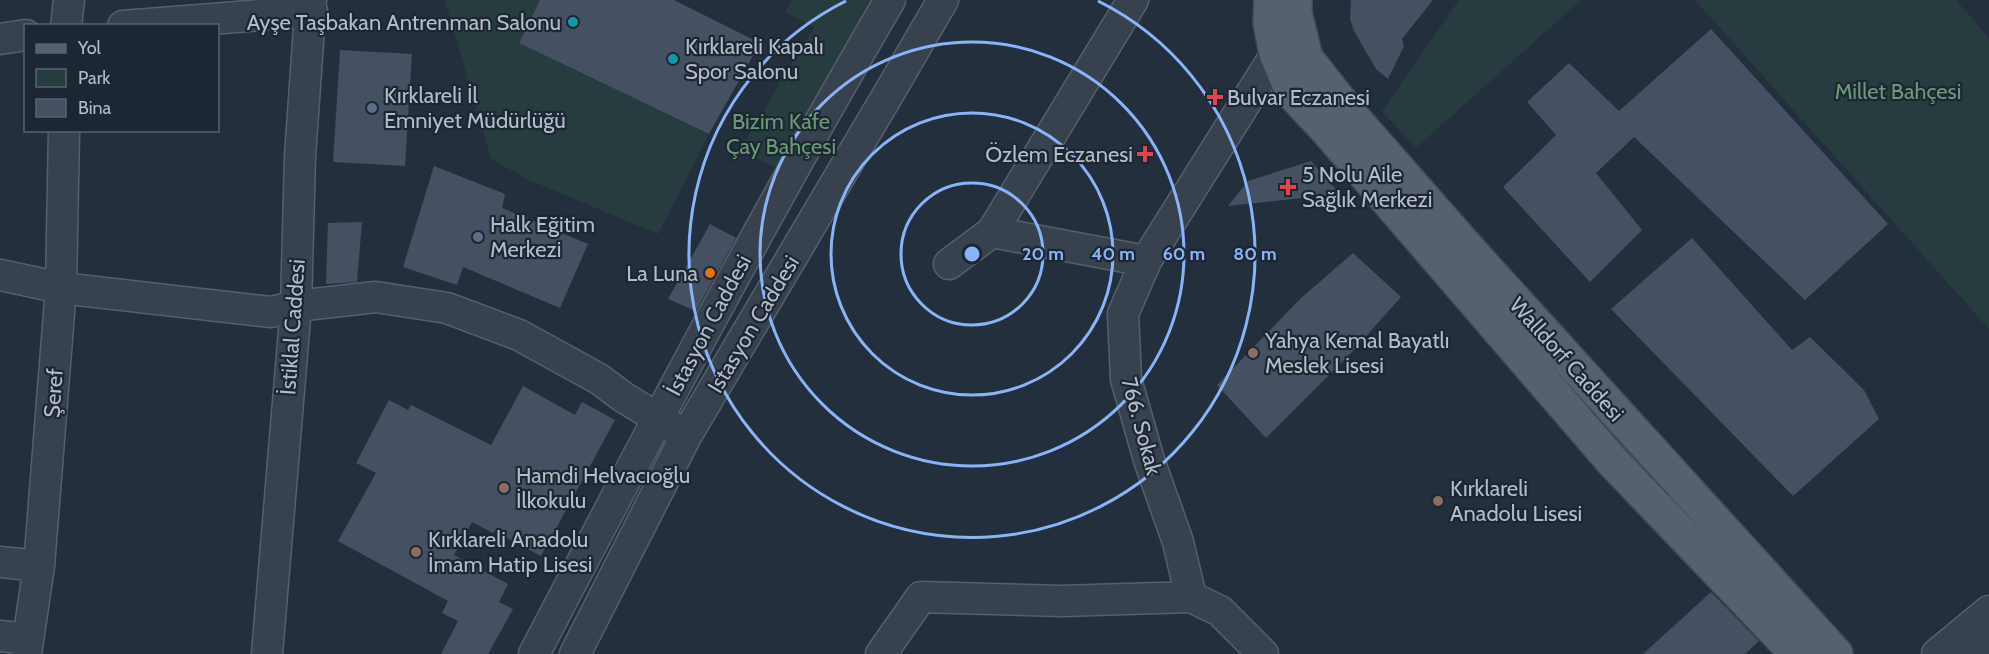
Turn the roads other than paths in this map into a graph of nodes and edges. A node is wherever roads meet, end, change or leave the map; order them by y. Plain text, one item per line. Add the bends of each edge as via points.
1 (69, 0) edge
2 (890, 0) edge
3 (943, 0) edge
4 (1133, 0) edge
5 (1295, 0) edge
6 (311, 5) edge
7 (1264, 7) edge
8 (66, 24) edge
9 (141, 24) edge
10 (24, 35) edge
11 (0, 39) edge
12 (1291, 56) junction
13 (64, 132) edge
14 (992, 232) junction
15 (1146, 261) junction
16 (949, 264) dead end
17 (0, 275) edge
18 (61, 288) junction
19 (296, 306) junction
20 (658, 418) junction
21 (686, 436) junction
22 (0, 562) edge
23 (39, 566) junction
24 (1191, 597) junction
25 (1989, 611) edge
26 (1989, 642) edge
27 (18, 643) edge
28 (267, 654) edge
29 (534, 654) edge
30 (575, 654) edge
31 (881, 654) edge
32 (1263, 654) edge
33 (1797, 654) edge
34 (1836, 654) edge
35 (1937, 654) edge
36 (1976, 654) edge

1 - 8 street
2 - 20 street, İstasyon Caddesi via 818,122
3 - 21 street, Istasyon Caddesi
4 - 14 street
5 - 12 main road
6 - 9 street
6 - 19 street, İstiklal Caddesi via 300,156
7 - 12 main road
10 - 11 street
12 - 15 street, 766. Sokak
12 - 33 main road, Walldorf Caddesi via 1293,94 1612,461
12 - 34 main road, Walldorf Caddesi via 1354,119
13 - 18 street, Şeref
14 - 15 street
14 - 16 street
15 - 24 street, 766. Sokak via 1123,314 1126,379 1178,542
17 - 18 street
18 - 19 street via 271,312
18 - 23 street, Şeref
19 - 20 street via 376,297 447,309 519,335 599,379
19 - 28 street, İstiklal Caddesi
20 - 21 street
20 - 29 street, İstasyon Caddesi
21 - 30 street, Istasyon Caddesi
22 - 23 street
23 - 27 street, Şeref
24 - 31 street via 1062,601 921,597
24 - 32 street via 1220,610
25 - 35 street
26 - 36 street

